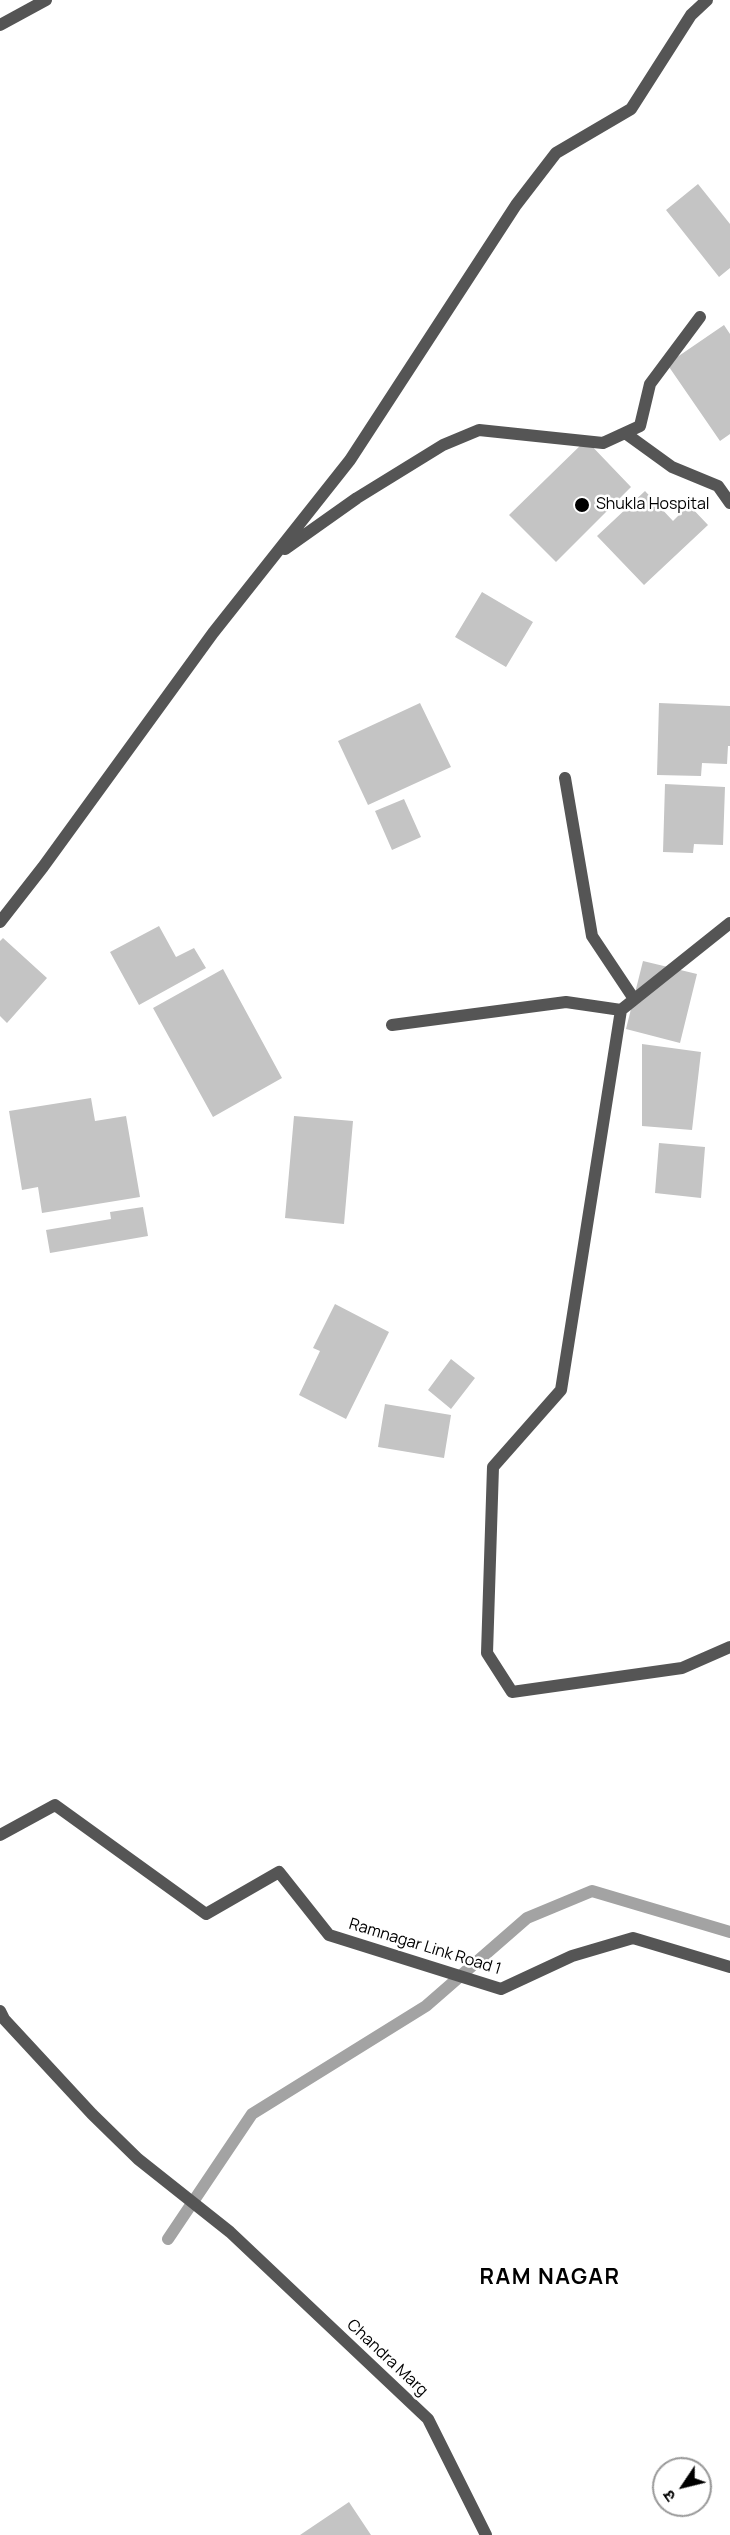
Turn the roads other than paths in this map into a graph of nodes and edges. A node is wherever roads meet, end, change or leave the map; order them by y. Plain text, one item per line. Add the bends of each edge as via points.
1 (46, 0) edge
2 (707, 0) edge
3 (0, 25) edge
4 (699, 317) dead end
5 (625, 433) junction
6 (730, 503) edge
7 (273, 557) junction
8 (565, 778) dead end
9 (0, 922) edge
10 (730, 923) edge
11 (634, 999) junction
12 (621, 1010) junction
13 (392, 1025) dead end
14 (730, 1647) edge
15 (0, 1835) edge
16 (730, 1967) edge
17 (0, 2011) edge
18 (486, 2535) edge

1 - 3 street
2 - 7 street via 691,15 631,109 556,153 516,205 350,460
4 - 5 street via 650,384 640,426
5 - 6 street via 672,466 718,486
5 - 7 street via 603,443 479,430 442,445 385,480
7 - 9 street
8 - 11 street via 592,936
10 - 11 street
11 - 12 street
12 - 13 street via 566,1002
12 - 14 street via 561,1390 493,1467 487,1653 512,1692 682,1668
15 - 16 street, Ramnagar Link Road 1 via 55,1805 206,1914 279,1872 329,1935 501,1989 572,1956 633,1938
17 - 18 street, Chandra Marg via 138,2159 230,2232 428,2419

